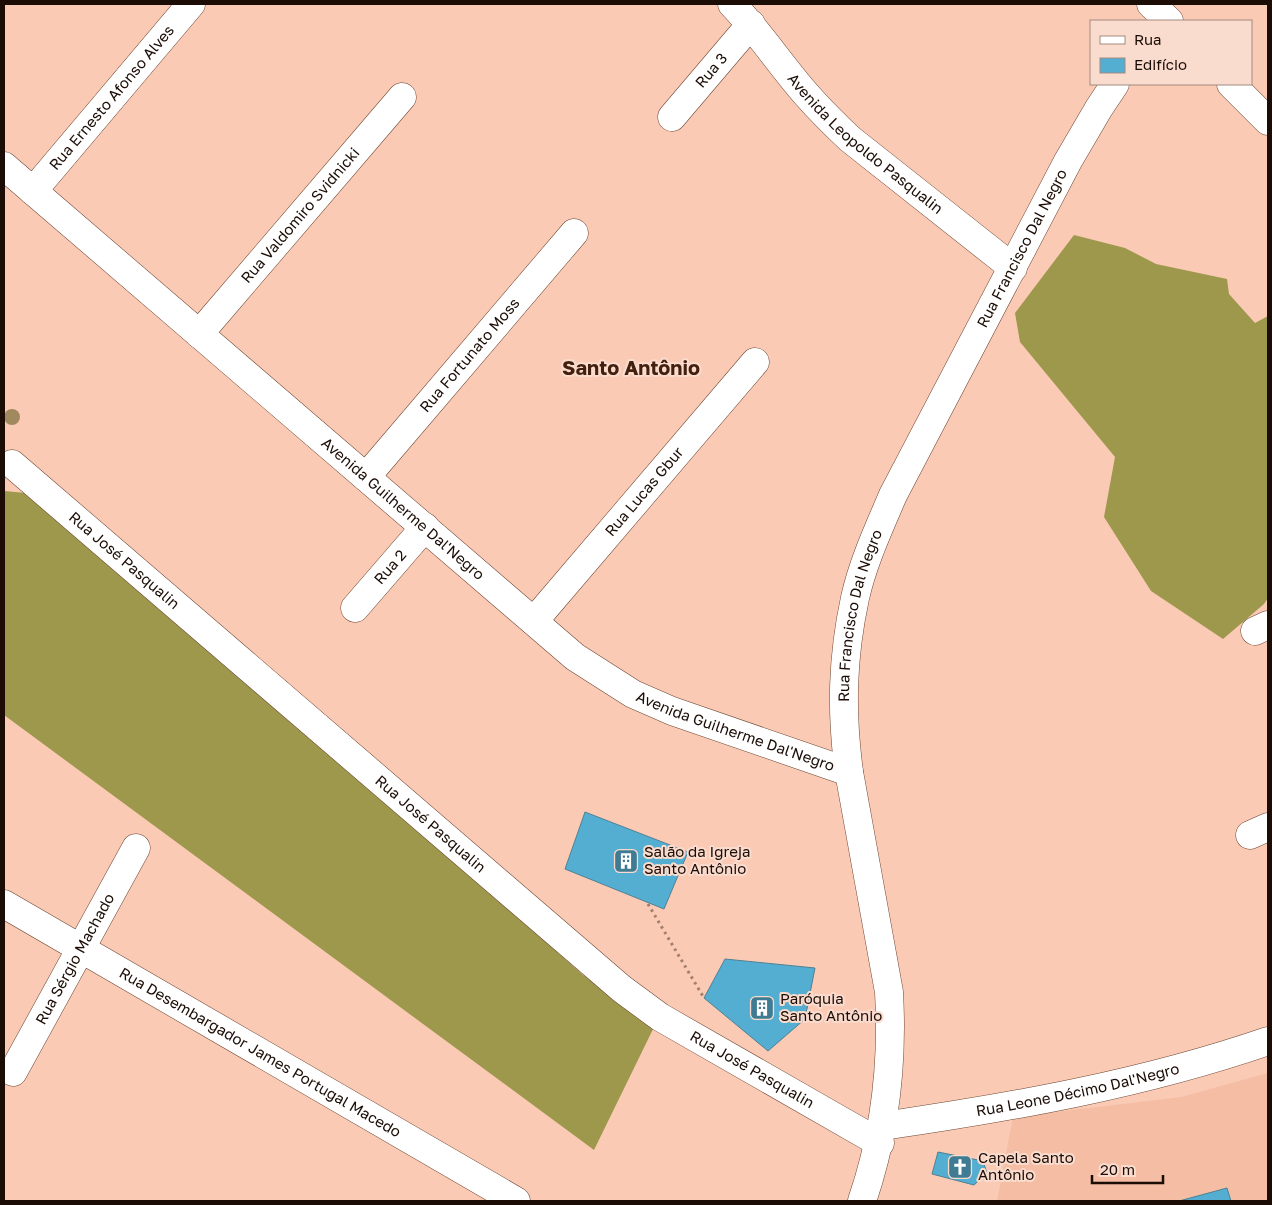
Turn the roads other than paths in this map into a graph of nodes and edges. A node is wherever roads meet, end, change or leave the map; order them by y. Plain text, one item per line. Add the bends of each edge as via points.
1 (191, 4) edge
2 (732, 4) edge
3 (751, 24) junction
4 (1114, 85) edge
5 (1232, 85) edge
6 (402, 98) dead end
7 (672, 117) dead end
8 (1268, 122) edge
9 (4, 166) edge
10 (33, 191) junction
11 (574, 233) dead end
12 (1013, 268) junction
13 (199, 334) junction
14 (755, 362) dead end
15 (12, 464) dead end
16 (366, 477) junction
17 (425, 527) junction
18 (355, 608) dead end
19 (534, 621) junction
20 (849, 772) junction
21 (136, 848) dead end
22 (4, 904) edge
23 (81, 949) junction
24 (1268, 1042) edge
25 (13, 1072) dead end
26 (881, 1134) junction
27 (516, 1201) edge
28 (862, 1201) edge

1 - 10 street, Rua Ernesto Afonso Alves
2 - 3 street, Avenida Leopoldo Pasqualin
3 - 7 street, Rua 3
3 - 12 street, Avenida Leopoldo Pasqualin via 804,91 850,139
4 - 12 street, Rua Francisco Dal Negro via 1068,162
5 - 8 street
6 - 13 street, Rua Valdomiro Svidnicki
9 - 10 street, Avenida Guilherme Dal'Negro
10 - 13 street, Avenida Guilherme Dal'Negro
11 - 16 street, Rua Fortunato Moss
12 - 20 street, Rua Francisco Dal Negro via 893,494 855,597 843,704
13 - 16 street, Avenida Guilherme Dal'Negro
14 - 19 street, Rua Lucas Gbur
15 - 26 street, Rua José Pasqualin via 622,989 660,1017
16 - 17 street, Avenida Guilherme Dal'Negro
17 - 18 street, Rua 2
17 - 19 street, Avenida Guilherme Dal'Negro
19 - 20 street, Avenida Guilherme Dal'Negro via 575,657 633,694 672,711
20 - 26 street, Rua Francisco Dal Negro via 889,992 891,1028
21 - 23 street, Rua Sérgio Machado
22 - 23 street, Rua Desembargador James Portugal Macedo
23 - 25 street, Rua Sérgio Machado
23 - 27 street, Rua Desembargador James Portugal Macedo
24 - 26 street, Rua Leone Décimo Dal'Negro via 1142,1079
26 - 28 street, Rua Francisco Dal Negro

